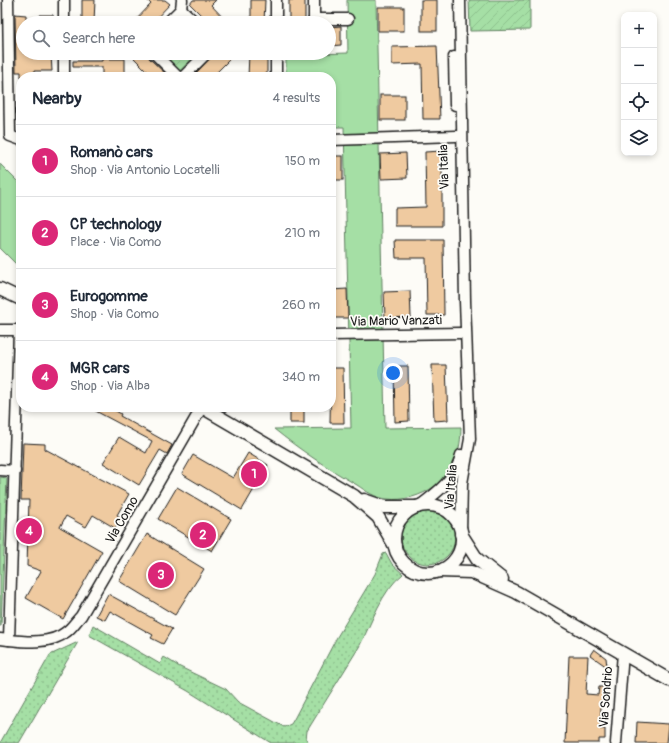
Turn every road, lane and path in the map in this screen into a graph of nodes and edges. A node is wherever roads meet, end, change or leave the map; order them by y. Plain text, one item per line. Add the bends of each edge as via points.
1 (8, 0) edge
2 (64, 0) edge
3 (276, 0) edge
4 (314, 0) edge
5 (454, 0) edge
6 (460, 0) edge
7 (182, 4) edge
8 (64, 16) edge
9 (173, 16) edge
10 (191, 16) edge
11 (276, 16) edge
12 (314, 16) edge
13 (348, 19) dead end
14 (336, 20) edge
15 (64, 60) edge
16 (161, 60) edge
17 (200, 60) edge
18 (276, 60) edge
19 (64, 72) edge
20 (173, 72) edge
21 (188, 72) edge
22 (276, 72) edge
23 (462, 105) junction
24 (456, 136) junction
25 (16, 138) edge
26 (336, 140) edge
27 (462, 167) junction
28 (1, 289) edge
29 (16, 296) edge
30 (16, 300) edge
31 (465, 301) junction
32 (0, 330) edge
33 (16, 330) edge
34 (462, 333) junction
35 (336, 336) edge
36 (468, 371) junction
37 (17, 412) edge
38 (199, 412) edge
39 (211, 412) edge
40 (0, 470) edge
41 (15, 470) junction
42 (354, 496) junction
43 (418, 507) junction
44 (461, 534) junction
45 (395, 546) junction
46 (439, 571) junction
47 (516, 592) junction
48 (4, 639) edge
49 (623, 654) junction
50 (669, 680) edge
51 (616, 743) edge

1 - 25 street via 10,136
2 - 8 street
3 - 11 street
4 - 12 street
5 - 24 street, Via Italia
6 - 23 street, Via Italia
7 - 9 street
7 - 10 street
13 - 14 street
15 - 19 street
16 - 20 street
17 - 21 street
18 - 22 street
23 - 24 street
23 - 27 street, Via Italia
24 - 26 street
24 - 27 street
24 - 34 street, Via Italia
27 - 31 street, Via Italia
28 - 29 main road
28 - 30 main road
31 - 34 street, Via Italia
31 - 36 street, Via Italia
32 - 33 street
34 - 35 street, Via Mario Vanzati
34 - 36 street, Via Italia via 466,342
34 - 43 street, Via Italia via 464,439 460,460 446,485
36 - 44 street, Via Italia via 470,439 461,489
37 - 41 street
38 - 48 street, Via Como via 81,616 66,633 55,638 40,642
39 - 42 main road
40 - 41 street
41 - 48 street
42 - 43 main road via 384,507
42 - 45 main road via 378,517
43 - 44 main road via 432,506 447,511 456,521
43 - 45 main road via 407,513 399,522 394,534
44 - 46 main road via 458,556 449,566
44 - 47 main road via 477,559
45 - 46 main road via 400,558 409,568 423,573
46 - 47 main road via 472,572
47 - 49 main road
49 - 50 main road
49 - 51 street, Via Sondrio

